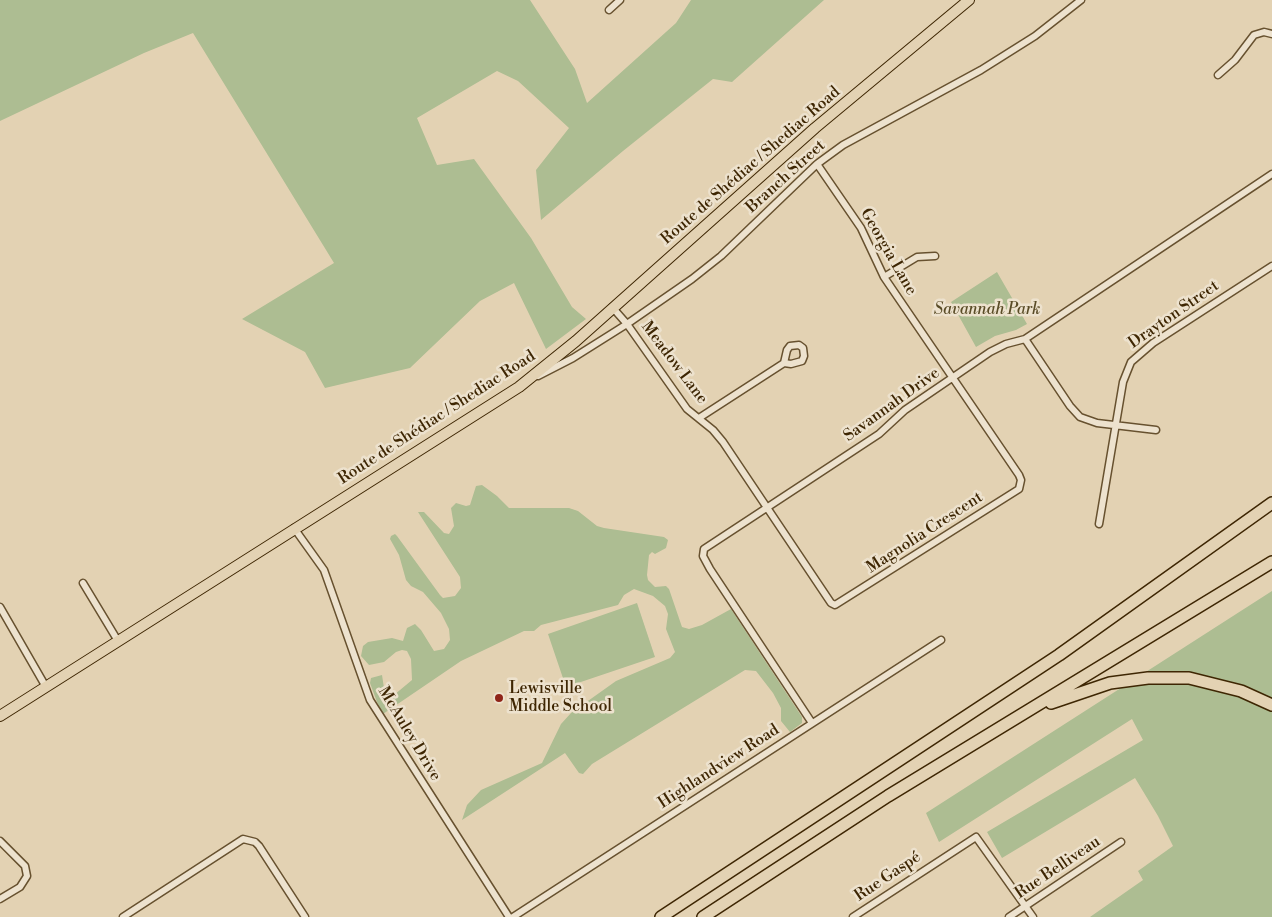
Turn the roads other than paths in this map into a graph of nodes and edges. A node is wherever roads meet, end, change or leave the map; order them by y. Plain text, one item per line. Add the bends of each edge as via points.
1 (620, 0) edge
2 (969, 0) edge
3 (1080, 0) edge
4 (609, 10) dead end
5 (1272, 34) edge
6 (1218, 75) dead end
7 (817, 164) junction
8 (1272, 174) edge
9 (935, 256) dead end
10 (1272, 266) edge
11 (884, 277) junction
12 (612, 307) junction
13 (627, 324) junction
14 (1025, 338) junction
15 (784, 363) dead end
16 (952, 378) junction
17 (519, 387) junction
18 (699, 418) junction
19 (1116, 425) junction
20 (1156, 430) dead end
21 (1272, 503) edge
22 (766, 507) junction
23 (1099, 524) dead end
24 (294, 528) junction
25 (1272, 562) edge
26 (83, 583) dead end
27 (0, 607) edge
28 (940, 640) dead end
29 (118, 641) junction
30 (46, 687) junction
31 (1272, 705) edge
32 (0, 716) edge
33 (1017, 717) junction
34 (812, 724) junction
35 (0, 841) edge
36 (1121, 842) dead end
37 (0, 899) edge
38 (1026, 906) junction
39 (123, 917) edge
40 (305, 917) edge
41 (508, 917) edge
42 (513, 917) edge
43 (661, 917) edge
44 (703, 917) edge
45 (853, 917) edge
46 (1009, 917) edge
47 (1033, 917) edge

1 - 4 street
2 - 12 main road, Route de Shédiac / Shediac Road via 815,128
3 - 7 street, Branch Street via 1035,36 981,70 862,133
5 - 6 street via 1254,35 1235,60
7 - 11 street, Georgia Lane via 861,228
7 - 13 street, Branch Street via 721,256
8 - 14 street, Savannah Drive
9 - 11 street via 917,257
10 - 19 street, Drayton Street via 1153,343 1134,359 1123,382
11 - 16 street, Georgia Lane
12 - 13 street, Meadow Lane
12 - 17 main road, Route de Shédiac / Shediac Road
13 - 17 street, Branch Street
13 - 18 street, Meadow Lane via 687,409
14 - 16 street, Savannah Drive via 990,352
14 - 19 street via 1077,414 1090,421
15 - 18 street
16 - 22 street, Savannah Drive via 905,410 879,434
16 - 22 street, Magnolia Crescent via 1019,475 1019,489 835,605
17 - 24 main road, Route de Shédiac / Shediac Road
18 - 22 street, Meadow Lane via 723,442
19 - 20 street
19 - 23 street, Drayton Street
21 - 43 highway via 1058,655
22 - 34 street, Savannah Drive via 707,546 703,556
24 - 29 main road, Route de Shédiac / Shediac Road
24 - 41 street, McAuley Drive via 324,570 370,700
25 - 33 highway
26 - 29 street
27 - 30 street
28 - 34 street, Highlandview Road
29 - 30 main road, Route de Shédiac / Shediac Road
30 - 32 main road, Route de Shédiac / Shediac Road
31 - 33 highway via 1241,691 1189,678 1148,678 1110,683
33 - 44 highway via 888,796
34 - 42 street, Highlandview Road
35 - 37 street via 25,866 27,876 20,887
36 - 38 street, Rue Belliveau
38 - 45 street, Rue Gaspé via 976,836
38 - 46 street, Rue Belliveau
38 - 47 street
39 - 40 street via 243,840 259,846

